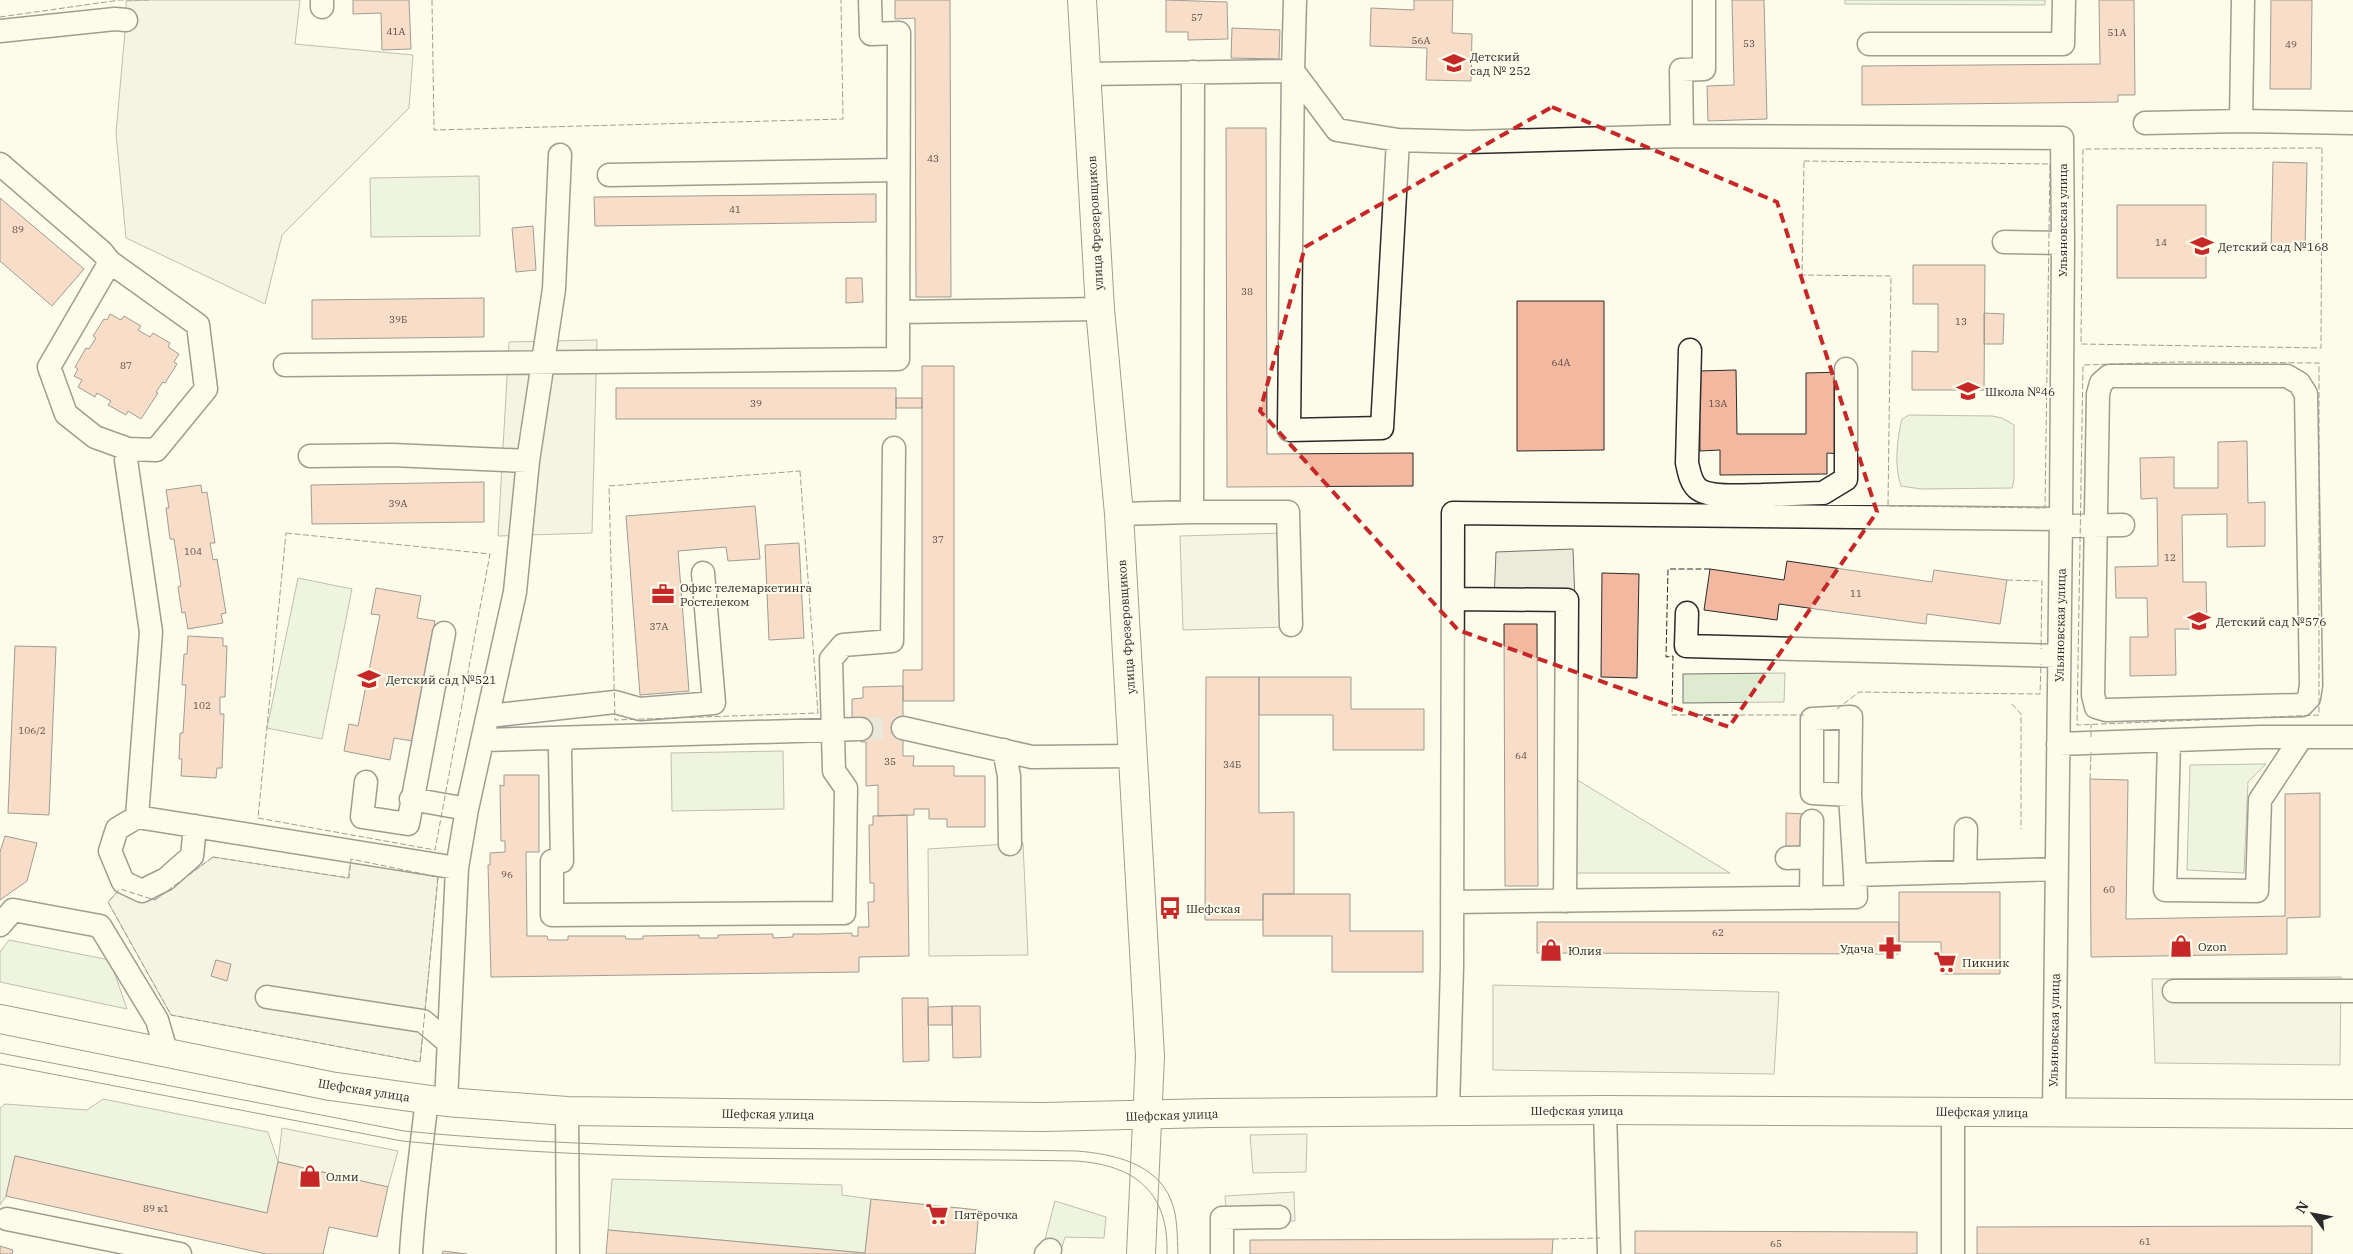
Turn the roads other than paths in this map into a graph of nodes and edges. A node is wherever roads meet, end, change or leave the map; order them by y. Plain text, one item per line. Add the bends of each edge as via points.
1 (870, 0) edge
2 (1082, 0) edge
3 (1295, 0) edge
4 (1704, 0) edge
5 (2064, 0) edge
6 (2244, 0) edge
7 (126, 20) dead end
8 (0, 31) edge
9 (1869, 44) dead end
10 (1293, 70) junction
11 (1193, 72) junction
12 (1087, 74) junction
13 (2241, 122) junction
14 (2145, 123) dead end
15 (2353, 123) edge
16 (1682, 136) junction
17 (1398, 140) junction
18 (560, 155) dead end
19 (0, 164) edge
20 (898, 170) junction
21 (609, 175) dead end
22 (2004, 242) dead end
23 (2063, 243) junction
24 (110, 262) junction
25 (1100, 310) junction
26 (899, 312) junction
27 (1690, 350) dead end
28 (543, 362) junction
29 (285, 365) dead end
30 (1846, 369) dead end
31 (894, 448) dead end
32 (128, 449) junction
33 (310, 456) dead end
34 (528, 461) junction
35 (1763, 505) junction
36 (1192, 512) junction
37 (1119, 514) junction
38 (2061, 522) junction
39 (2122, 525) dead end
40 (2094, 526) junction
41 (703, 573) dead end
42 (1453, 599) junction
43 (1687, 613) dead end
44 (1291, 625) dead end
45 (444, 633) dead end
46 (2059, 656) junction
47 (489, 716) junction
48 (903, 728) tunnel mouth
49 (861, 729) tunnel mouth
50 (832, 730) junction
51 (2353, 737) edge
52 (563, 738) junction
53 (2301, 738) junction
54 (484, 740) junction
55 (2168, 742) junction
56 (2058, 744) junction
57 (1004, 750) junction
58 (1134, 756) junction
59 (366, 782) dead end
60 (1850, 795) dead end
61 (411, 800) junction
62 (467, 810) junction
63 (137, 817) junction
64 (1812, 821) dead end
65 (195, 826) junction
66 (1966, 829) dead end
67 (1010, 844) dead end
68 (1811, 857) junction
69 (1788, 858) dead end
70 (457, 868) junction
71 (2056, 869) junction
72 (1965, 872) junction
73 (1855, 875) junction
74 (1811, 898) junction
75 (1566, 901) junction
76 (1452, 902) junction
77 (0, 925) edge
78 (2174, 991) dead end
79 (2353, 991) edge
80 (266, 997) dead end
81 (0, 1019) edge
82 (449, 1043) junction
83 (167, 1054) junction
84 (436, 1101) junction
85 (1605, 1110) junction
86 (567, 1111) junction
87 (1448, 1111) junction
88 (1953, 1111) junction
89 (2054, 1112) junction
90 (2353, 1114) edge
91 (1147, 1116) junction
92 (1279, 1217) dead end
93 (7, 1219) dead end
94 (158, 1252) edge
95 (180, 1254) edge
96 (411, 1254) edge
97 (568, 1254) edge
98 (1142, 1254) edge
99 (1222, 1254) edge
100 (1609, 1254) edge
101 (1953, 1254) edge

1 - 20 street via 871,34 899,33
2 - 12 main road, улица Фрезеровщиков
3 - 10 street
4 - 16 street via 1704,69 1681,70
5 - 9 street via 2063,44
6 - 13 street
7 - 8 street
10 - 11 street
10 - 17 street via 1338,130
10 - 17 street via 1289,430 1382,428
11 - 12 street
11 - 36 street
12 - 25 main road, улица Фрезеровщиков
13 - 14 street
13 - 15 street
16 - 17 street via 1468,142
16 - 23 street, Ульяновская улица via 2062,138
18 - 28 street via 554,288
19 - 24 street
20 - 21 street
20 - 26 street
22 - 23 street
23 - 38 street, Ульяновская улица
24 - 32 street via 49,367 66,414 95,437
24 - 32 street via 198,326 206,388 156,450
25 - 26 street
25 - 37 main road, улица Фрезеровщиков
26 - 28 street via 898,359
27 - 35 street via 1689,476 1697,488 1712,495
28 - 29 street
28 - 34 street
30 - 35 street via 1846,479 1823,493
31 - 50 street via 892,641 843,645 830,659
32 - 63 street via 126,460 151,632
33 - 34 street via 392,455
34 - 47 street via 515,592
35 - 38 street
35 - 42 street via 1453,513
36 - 37 street
36 - 44 street via 1288,512
37 - 58 main road, улица Фрезеровщиков
38 - 40 street
38 - 46 street, Ульяновская улица
39 - 40 street
40 - 40 street via 2093,695 2096,707 2106,710 2302,705 2309,698 2306,394 2300,383 2286,376 2108,376 2101,383 2098,394
41 - 47 street via 714,704 640,709 615,702
42 - 75 street via 1567,600
42 - 76 street
43 - 46 street via 1686,646
45 - 61 street
46 - 56 street, Ульяновская улица
47 - 54 street
48 - 57 street
49 - 50 street
50 - 52 street
50 - 52 street via 834,771 846,788 844,913 552,916 552,861 562,860 560,751
51 - 53 street
52 - 54 street
53 - 55 street
53 - 55 street via 2260,800 2257,891 2165,890
54 - 62 street
55 - 56 street
56 - 71 street, Ульяновская улица
57 - 58 street via 1032,757
57 - 67 street via 1009,776
58 - 91 main road, улица Фрезеровщиков via 1150,1056
59 - 61 street via 362,816 408,824
60 - 73 street
61 - 62 street
62 - 70 street
63 - 65 street
63 - 65 street via 117,829 110,851 122,882 142,891 166,879 192,856
64 - 68 street
65 - 70 street
66 - 72 street
68 - 69 street
68 - 74 street
70 - 82 street
71 - 72 street
71 - 89 street, Ульяновская улица
72 - 73 street
73 - 74 street via 1856,897
74 - 75 street
75 - 76 street
76 - 87 street
77 - 83 street via 13,910 100,926 157,1020
78 - 79 street
80 - 82 street via 423,1021
81 - 83 main road, Шефская улица
82 - 84 street
83 - 84 main road, Шефская улица via 330,1086
84 - 86 main road, Шефская улица
84 - 96 street via 415,1200
85 - 87 main road, Шефская улица
85 - 88 main road, Шефская улица
85 - 100 street
86 - 91 main road, Шефская улица
86 - 97 street
87 - 91 main road, Шефская улица
88 - 89 main road, Шефская улица
88 - 101 street
89 - 90 main road, Шефская улица
91 - 98 main road, улица Фрезеровщиков
92 - 99 street via 1222,1218
93 - 94 street
94 - 95 street

